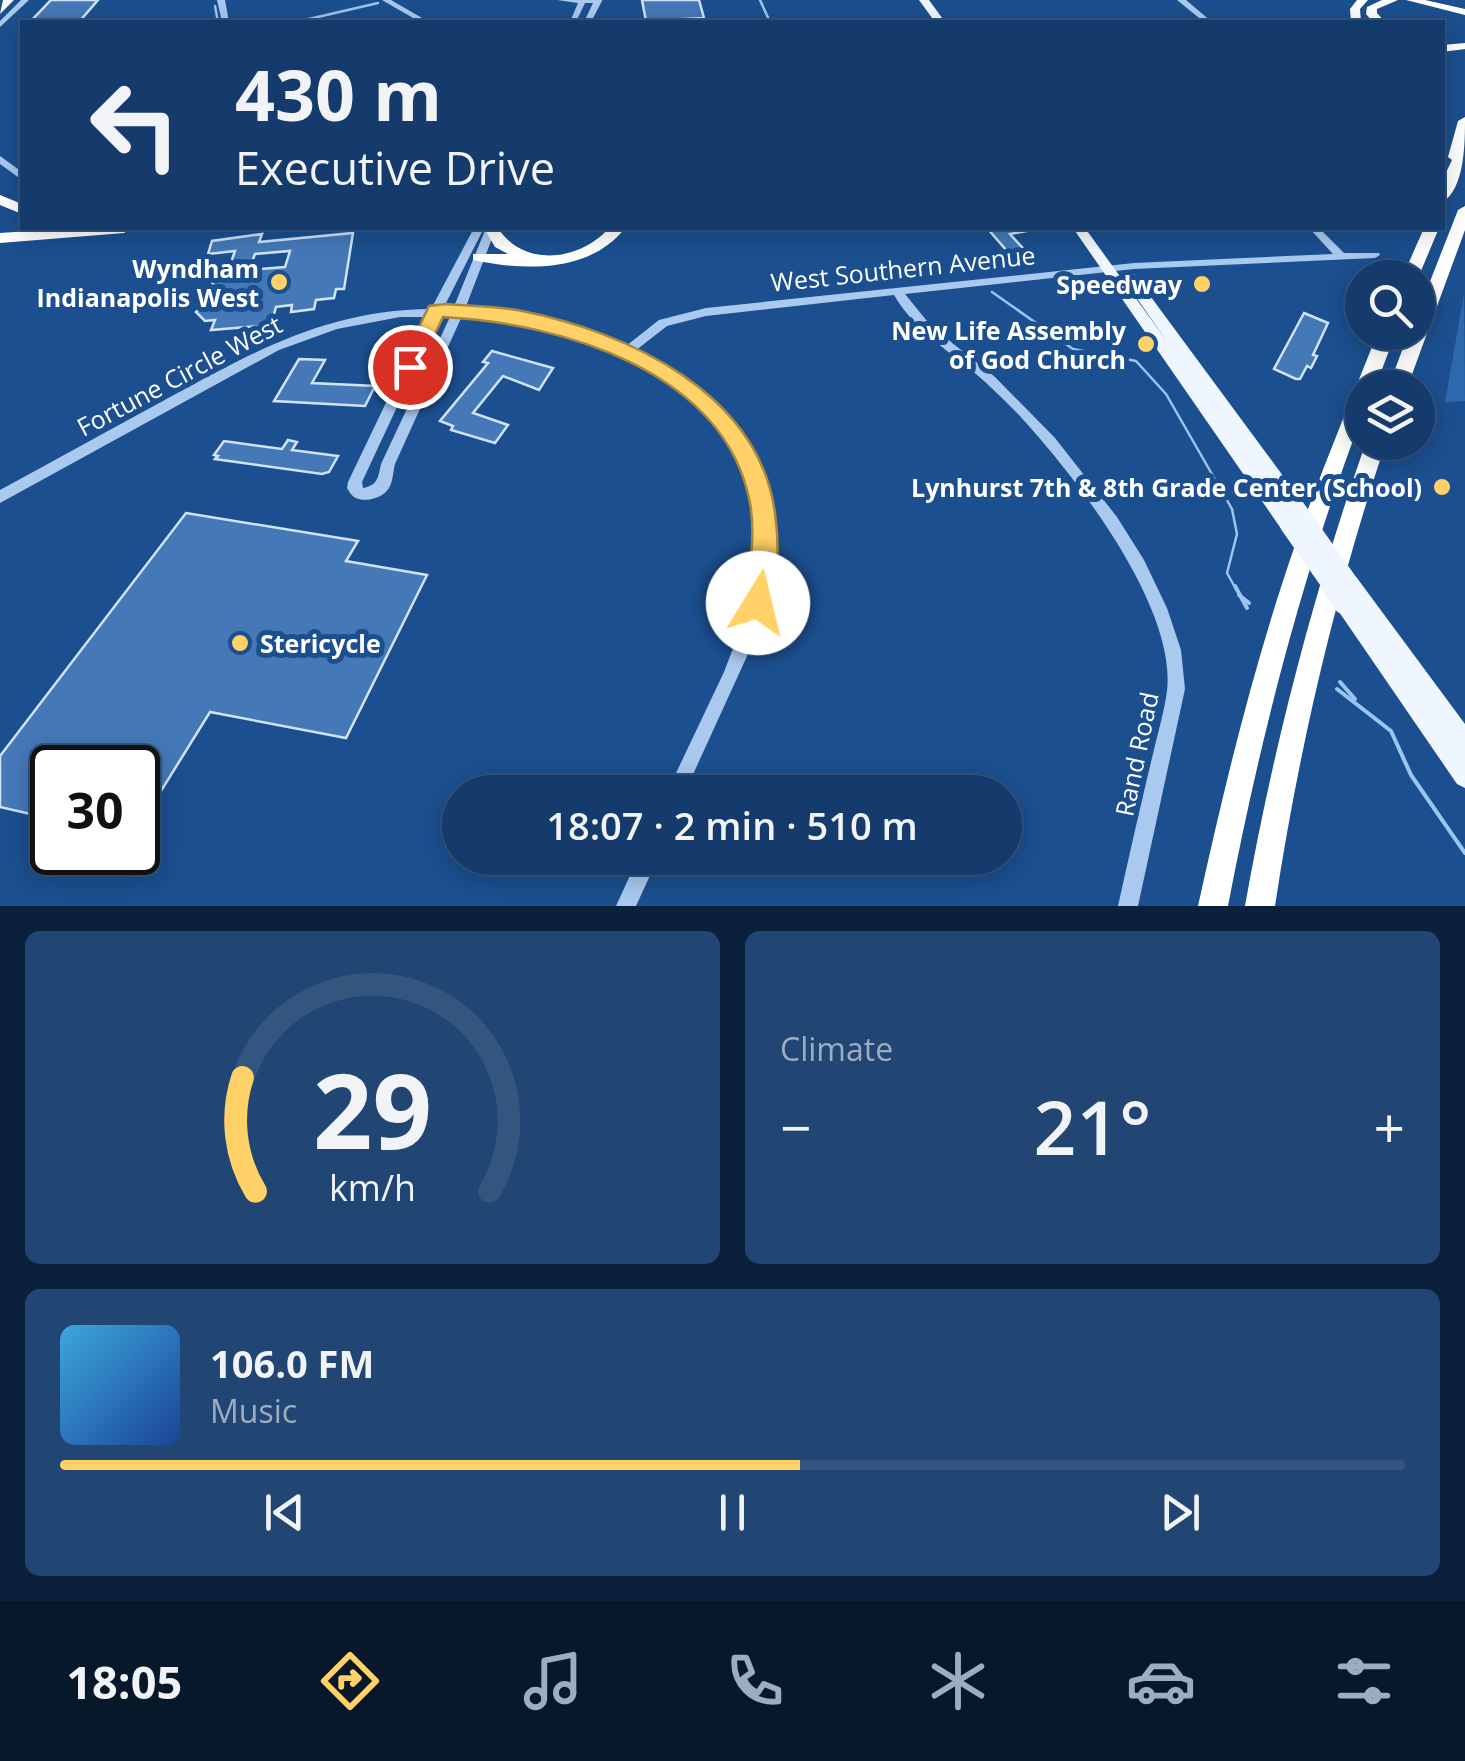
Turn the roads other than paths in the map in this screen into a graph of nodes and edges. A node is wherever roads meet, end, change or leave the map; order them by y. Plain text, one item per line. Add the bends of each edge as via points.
1 (25, 0) edge
2 (386, 0) edge
3 (561, 0) edge
4 (583, 0) edge
5 (1181, 0) edge
6 (1393, 0) edge
7 (1411, 0) edge
8 (4, 1) edge
9 (598, 1) edge
10 (0, 11) edge
11 (1465, 12) edge
12 (422, 20) edge
13 (1206, 20) edge
14 (1377, 20) edge
15 (0, 25) edge
16 (1465, 121) edge
17 (1465, 145) edge
18 (0, 159) edge
19 (1455, 168) junction
20 (20, 175) edge
21 (1445, 192) edge
22 (1465, 210) edge
23 (99, 230) edge
24 (479, 230) edge
25 (490, 230) edge
26 (493, 230) edge
27 (616, 230) edge
28 (1081, 230) edge
29 (1094, 230) edge
30 (1305, 230) edge
31 (1316, 230) edge
32 (1430, 230) edge
33 (1465, 234) edge
34 (0, 238) edge
35 (1374, 254) dead end
36 (1335, 256) junction
37 (471, 258) junction
38 (540, 260) junction
39 (1418, 260) edge
40 (1115, 268) junction
41 (1442, 268) junction
42 (898, 291) junction
43 (447, 311) junction
44 (627, 351) junction
45 (1404, 370) edge
46 (1345, 436) edge
47 (1370, 460) edge
48 (0, 497) edge
49 (1347, 593) junction
50 (1465, 744) edge
51 (683, 775) edge
52 (1465, 776) edge
53 (640, 875) edge
54 (626, 906) edge
55 (1128, 906) edge
56 (1213, 906) edge
57 (1260, 906) edge

1 - 15 street
2 - 12 street
3 - 4 street
4 - 9 street
5 - 13 street
6 - 14 highway via 1372,7
7 - 11 highway
8 - 10 highway
16 - 19 highway
17 - 19 highway
18 - 20 street
19 - 21 highway
22 - 41 highway
23 - 34 highway
24 - 37 street
25 - 37 street
26 - 38 highway via 507,249
27 - 38 highway via 588,251
28 - 40 main road
29 - 40 main road
30 - 36 street
31 - 36 street
32 - 39 highway
33 - 41 highway
35 - 36 street, West Southern Avenue
36 - 40 street, West Southern Avenue
37 - 38 highway
37 - 43 street
37 - 43 street
40 - 42 street, West Southern Avenue
40 - 49 main road, bridge
41 - 45 highway
42 - 44 street, West Southern Avenue via 691,314 654,328
42 - 55 street, Rand Road via 912,314 991,380 1060,454 1128,550 1168,627 1176,689
43 - 43 street via 355,482 360,494 384,484
43 - 44 street, Fortune Circle West via 544,322
43 - 48 street, Fortune Circle West via 349,321 277,346
44 - 51 street, Fortune Circle West via 691,390 725,424 752,468 764,516 764,571 754,614
46 - 56 highway via 1283,608
47 - 57 highway via 1319,617
49 - 50 main road
49 - 52 main road
53 - 54 street

